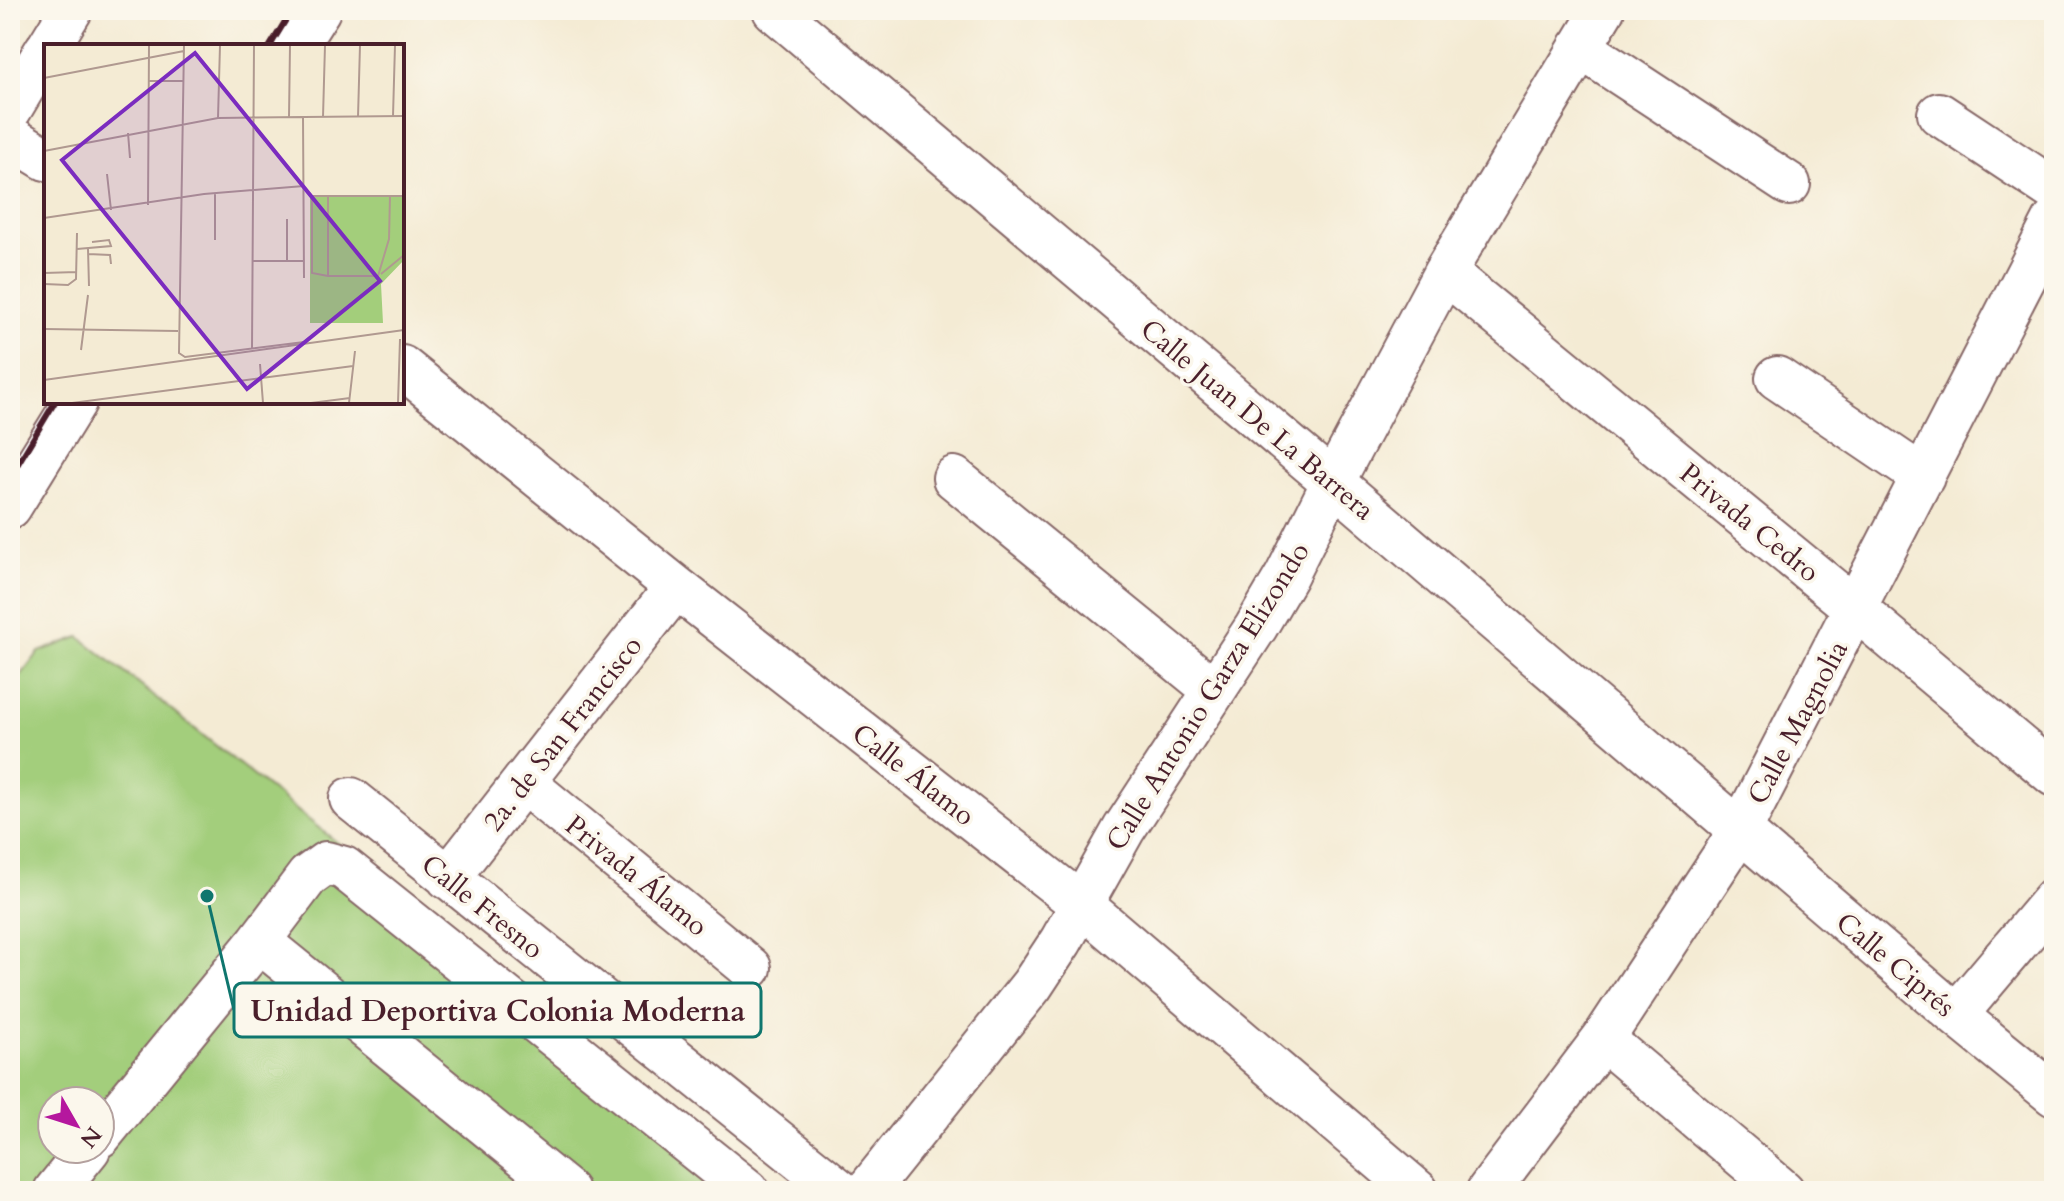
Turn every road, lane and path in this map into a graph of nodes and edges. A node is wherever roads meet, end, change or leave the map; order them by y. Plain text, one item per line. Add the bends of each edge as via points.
1 (71, 10) edge
2 (319, 10) edge
3 (774, 10) edge
4 (1603, 10) edge
5 (50, 44) edge
6 (297, 44) edge
7 (1580, 47) junction
8 (44, 53) edge
9 (10, 110) edge
10 (1939, 114) dead end
11 (10, 137) edge
12 (44, 158) edge
13 (1789, 184) dead end
14 (2054, 190) edge
15 (2054, 221) edge
16 (1445, 272) junction
17 (404, 369) edge
18 (1777, 378) dead end
19 (74, 404) edge
20 (1923, 477) junction
21 (954, 478) dead end
22 (1333, 482) junction
23 (10, 507) edge
24 (676, 587) junction
25 (1856, 609) junction
26 (1214, 690) junction
27 (2054, 775) edge
28 (523, 782) junction
29 (351, 799) dead end
30 (1740, 831) junction
31 (448, 878) junction
32 (2054, 899) edge
33 (1082, 905) junction
34 (259, 941) junction
35 (750, 968) dead end
36 (1956, 1015) junction
37 (1603, 1039) junction
38 (2054, 1095) edge
39 (116, 1116) edge
40 (76, 1165) edge
41 (55, 1191) edge
42 (567, 1191) edge
43 (748, 1191) edge
44 (840, 1191) edge
45 (867, 1191) edge
46 (1417, 1191) edge
47 (1488, 1191) edge
48 (1783, 1191) edge

1 - 5 street
2 - 6 street
3 - 22 street, Calle Juan De La Barrera
4 - 7 street, Calle Antonio Garza Elizondo
7 - 13 street
7 - 16 street, Calle Antonio Garza Elizondo
8 - 9 street
10 - 14 street
11 - 12 street
15 - 20 street, Calle Magnolia
16 - 22 street, Calle Antonio Garza Elizondo
16 - 25 street, Privada Cedro
17 - 24 street, Calle Álamo
18 - 20 street
19 - 23 street
20 - 25 street, Calle Magnolia
21 - 26 street
22 - 26 street, Calle Antonio Garza Elizondo via 1286,576
22 - 30 street, Calle Juan De La Barrera
24 - 28 street, 2a. de San Francisco
24 - 33 street, Calle Álamo
25 - 27 street, Privada Cedro
25 - 30 street, Calle Magnolia
26 - 33 street, Calle Antonio Garza Elizondo
28 - 31 street, 2a. de San Francisco
28 - 35 street, Privada Álamo
29 - 31 street, Calle Fresno
30 - 36 street, Calle Ciprés
30 - 37 street, Calle Magnolia
31 - 44 street, Calle Fresno
32 - 36 street
33 - 45 street, Calle Antonio Garza Elizondo via 1032,985
33 - 46 street, Calle Álamo
34 - 39 street
34 - 42 street
34 - 43 street via 308,876 326,863 344,868
36 - 38 street, Calle Ciprés
37 - 47 street, Calle Magnolia
37 - 48 street
40 - 41 street

